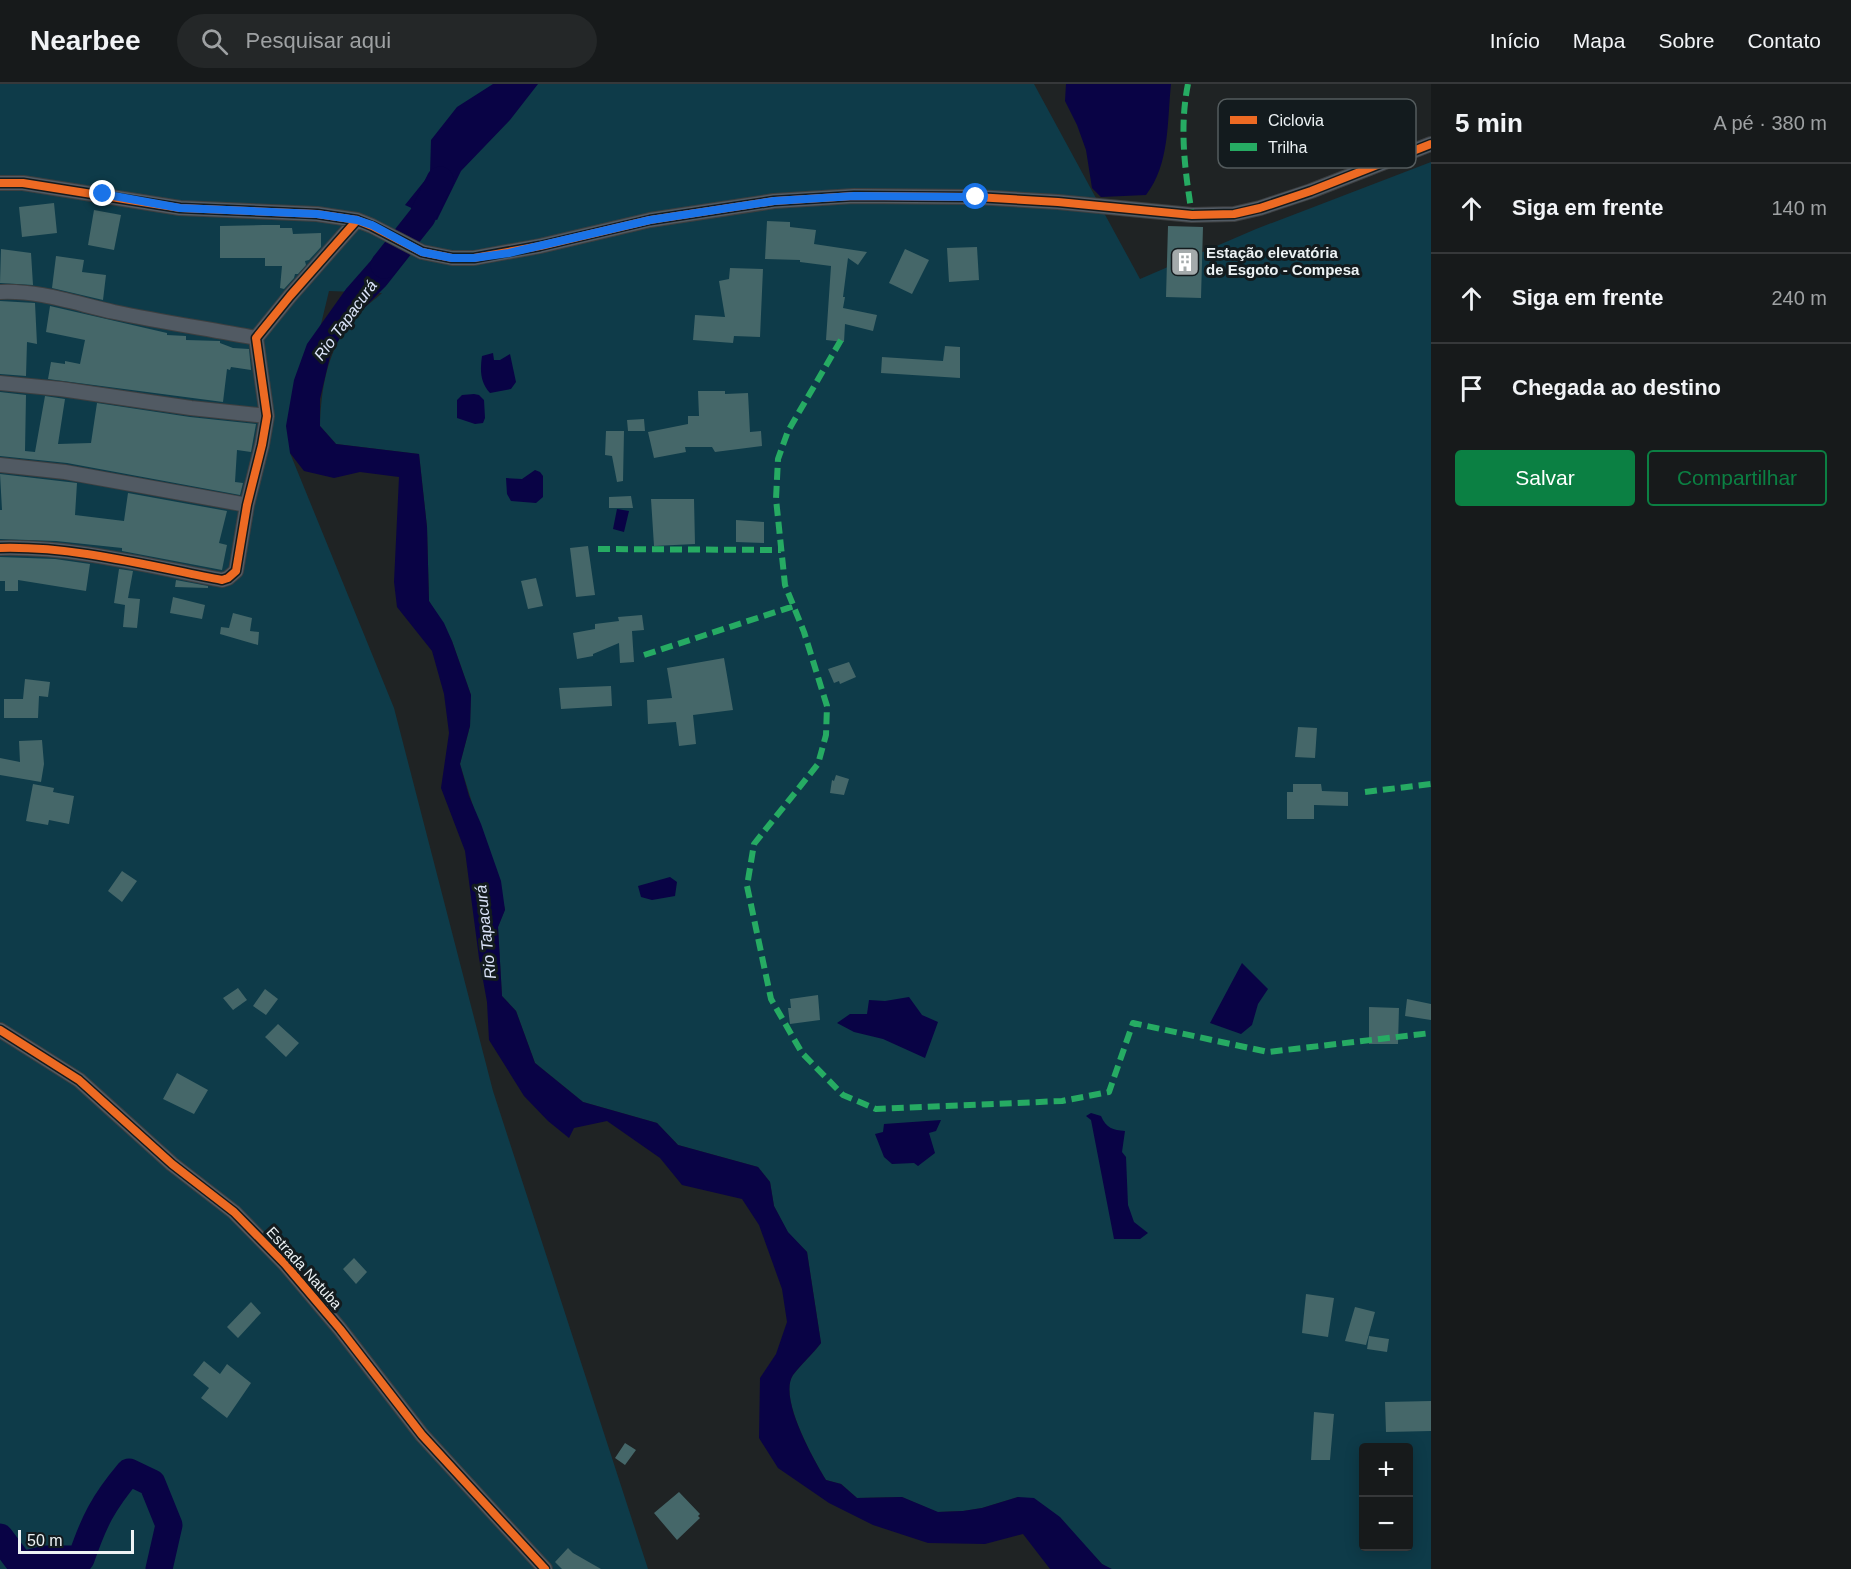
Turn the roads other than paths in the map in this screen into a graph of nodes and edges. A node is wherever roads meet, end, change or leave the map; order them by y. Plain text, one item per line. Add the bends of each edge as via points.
1 (1431, 144) edge
2 (1416, 150) edge
3 (1370, 168) edge
4 (0, 183) edge
5 (357, 220) junction
6 (0, 292) edge
7 (256, 338) junction
8 (0, 383) edge
9 (267, 416) junction
10 (0, 465) edge
11 (247, 506) junction
12 (0, 548) edge
13 (0, 1030) edge
14 (544, 1569) edge

1 - 2 street
3 - 5 street via 1234,214 1192,215 976,197 854,196 774,201 650,220 474,258 437,256 412,248
4 - 5 street via 23,183 180,208 317,214
5 - 7 street
6 - 7 street via 40,294
7 - 9 street
8 - 9 street
9 - 11 street
10 - 11 street via 64,472
11 - 12 street via 236,571 222,580 73,553
13 - 14 street, Estrada Natuba via 79,1080 172,1164 234,1212 285,1264 422,1435

